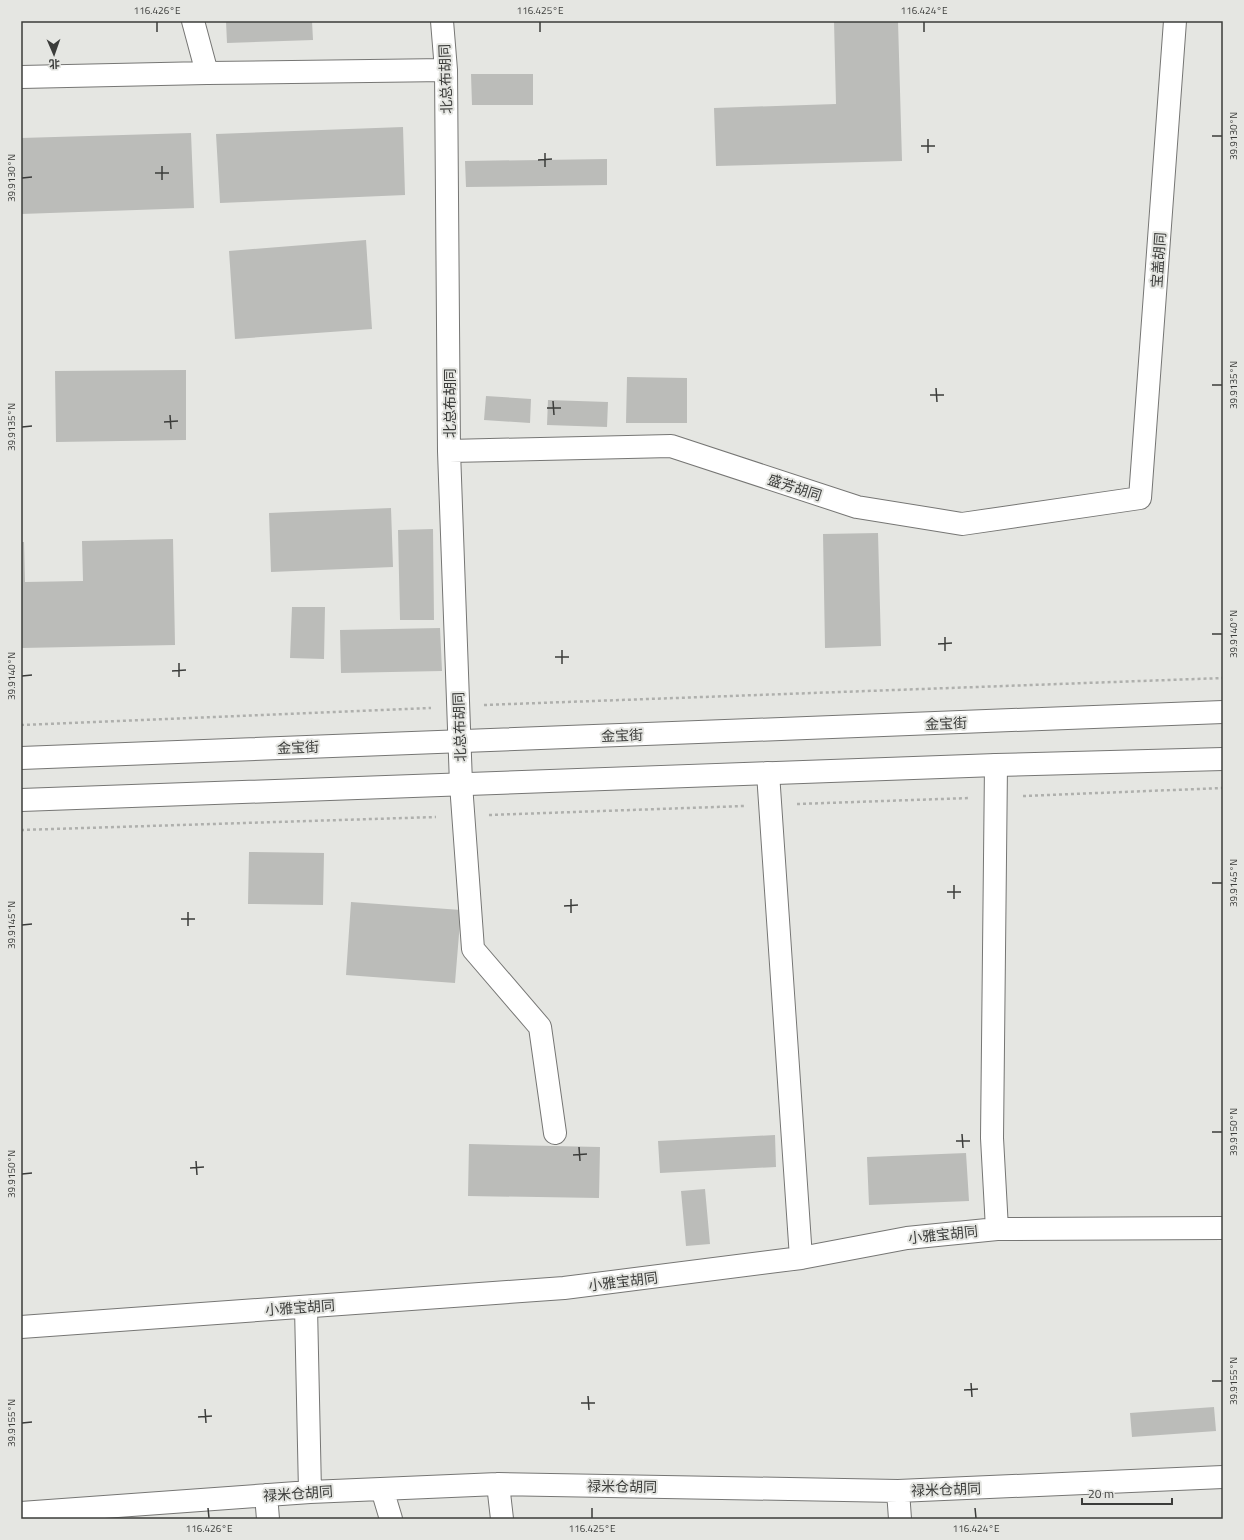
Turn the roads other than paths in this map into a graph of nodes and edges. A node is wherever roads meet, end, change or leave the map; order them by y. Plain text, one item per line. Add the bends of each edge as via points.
1 (193, 21) edge
2 (442, 21) edge
3 (1175, 21) edge
4 (446, 70) junction
5 (207, 73) junction
6 (21, 77) edge
7 (449, 451) junction
8 (1140, 498) joint
9 (1223, 712) edge
10 (460, 741) junction
11 (21, 758) edge
12 (1223, 759) edge
13 (996, 765) junction
14 (768, 773) junction
15 (461, 784) junction
16 (21, 800) edge
17 (555, 1133) dead end
18 (1223, 1228) edge
19 (998, 1229) junction
20 (801, 1258) junction
21 (306, 1307) junction
22 (21, 1327) edge
23 (1223, 1477) edge
24 (498, 1484) junction
25 (382, 1489) junction
26 (898, 1491) junction
27 (310, 1492) junction
28 (266, 1495) junction
29 (21, 1513) edge
30 (53, 1515) edge
31 (268, 1519) edge
32 (391, 1519) edge
33 (502, 1519) edge
34 (900, 1519) edge

1 - 5 main road
2 - 4 main road, 北总布胡同
3 - 8 main road, 宝盖胡同
4 - 5 main road
4 - 7 main road, 北总布胡同
5 - 6 main road
7 - 8 main road, 盛芳胡同 via 671,446 857,507 962,524
7 - 10 main road, 北总布胡同
9 - 10 main road, 金宝街
10 - 11 main road, 金宝街
10 - 15 main road, 北总布胡同
12 - 13 main road
13 - 14 main road
13 - 19 main road via 992,1138
14 - 15 main road
14 - 20 main road
15 - 16 main road
15 - 17 main road, 北总布胡同 via 474,949 540,1027
18 - 19 main road, 小雅宝胡同
19 - 20 main road, 小雅宝胡同 via 906,1238
20 - 21 main road, 小雅宝胡同 via 564,1288
21 - 22 main road, 小雅宝胡同
21 - 27 main road
23 - 26 main road, 禄米仓胡同
24 - 25 main road, 禄米仓胡同
24 - 26 main road, 禄米仓胡同
24 - 33 main road
25 - 27 main road, 禄米仓胡同
25 - 32 main road
26 - 34 main road
27 - 28 main road, 禄米仓胡同
28 - 30 main road, 禄米仓胡同
28 - 31 main road
29 - 30 main road, 禄米仓胡同

